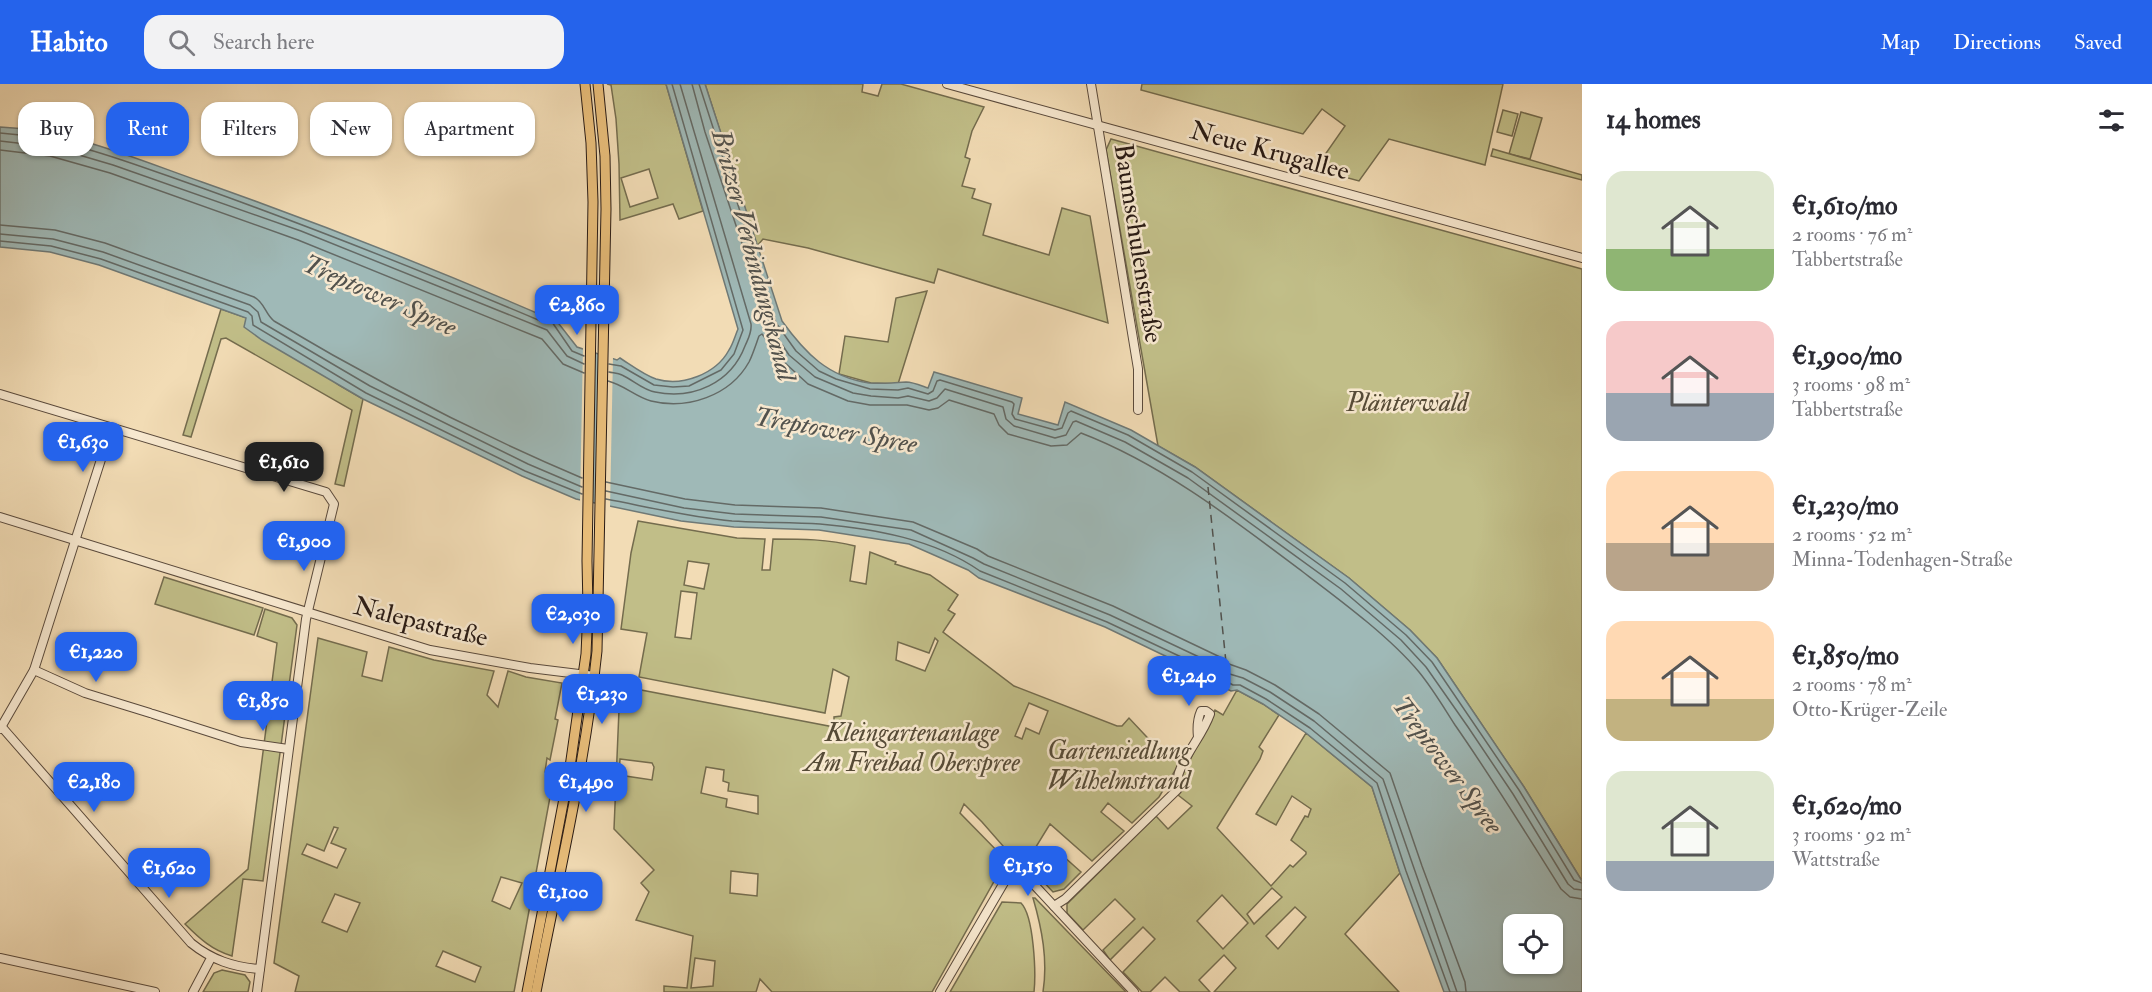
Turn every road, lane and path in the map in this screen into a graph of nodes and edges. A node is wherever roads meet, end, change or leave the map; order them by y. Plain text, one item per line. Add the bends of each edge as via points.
1 (585, 84) edge
2 (598, 84) edge
3 (946, 84) edge
4 (1091, 84) edge
5 (1099, 124) junction
6 (1582, 258) edge
7 (0, 394) edge
8 (1138, 410) dead end
9 (111, 428) junction
10 (0, 517) edge
11 (75, 541) junction
12 (307, 612) junction
13 (34, 670) junction
14 (584, 674) junction
15 (595, 676) junction
16 (1, 727) edge
17 (1198, 737) dead end
18 (288, 749) junction
19 (1054, 906) junction
20 (0, 958) edge
21 (211, 958) junction
22 (260, 969) junction
23 (155, 992) edge
24 (193, 992) edge
25 (256, 992) edge
26 (527, 992) edge
27 (536, 992) edge
28 (940, 992) edge
29 (1134, 992) edge

1 - 14 main road via 593,229
2 - 15 main road via 606,220
3 - 5 street, Neue Krugallee
4 - 5 street, Baumschulenstraße
5 - 6 street, Neue Krugallee
5 - 8 street, Baumschulenstraße via 1138,369
7 - 9 street
9 - 11 street
9 - 12 street via 326,492 333,504
10 - 11 street, Nalepastraße
11 - 12 street, Nalepastraße
11 - 13 street
12 - 14 street, Nalepastraße via 430,650
12 - 18 street
13 - 16 street
13 - 18 street via 82,692 241,742
14 - 15 street, Nalepastraße
14 - 26 main road
15 - 27 main road
16 - 21 street via 174,925
17 - 19 street via 1179,772 1177,790
18 - 22 street
19 - 28 street via 1025,875 1014,870 1009,873
19 - 29 street
20 - 23 street
21 - 22 street
21 - 24 street
22 - 25 street

